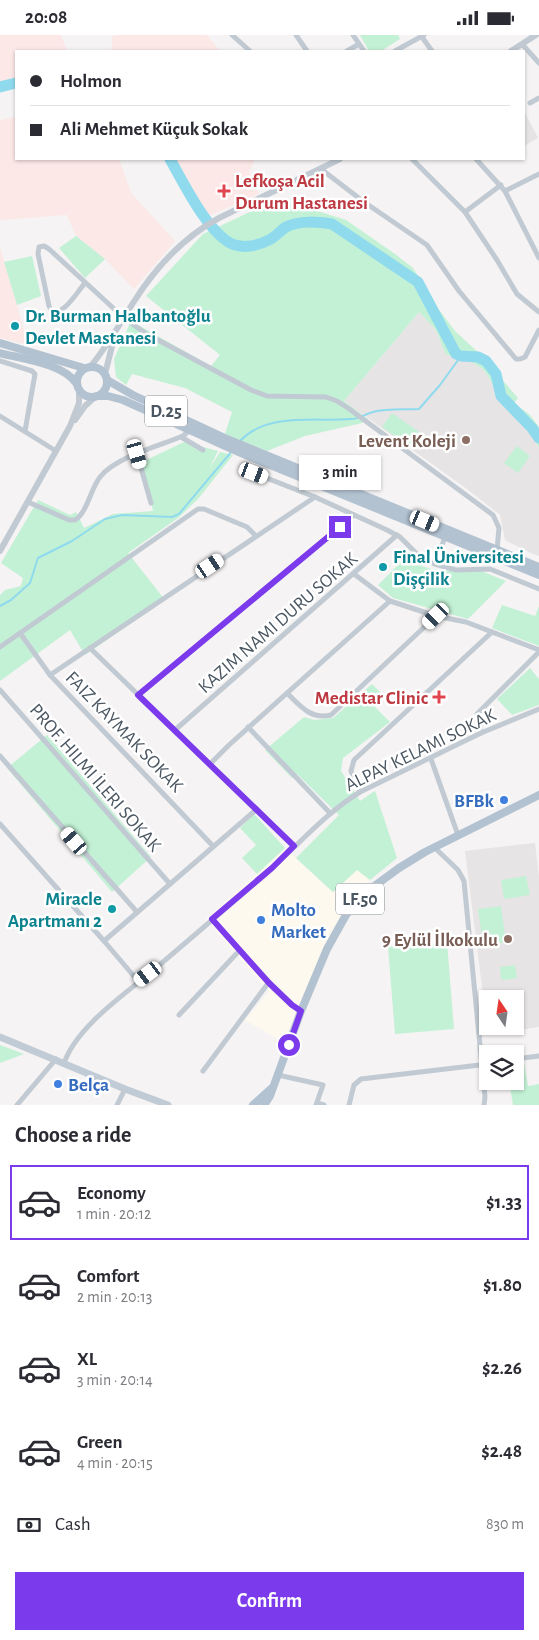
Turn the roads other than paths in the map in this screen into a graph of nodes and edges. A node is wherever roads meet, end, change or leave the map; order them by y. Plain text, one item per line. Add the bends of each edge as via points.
1 (232, 35) edge
2 (296, 35) edge
3 (354, 35) edge
4 (536, 35) edge
5 (423, 36) edge
6 (359, 44) junction
7 (522, 44) junction
8 (249, 50) edge
9 (305, 50) edge
10 (349, 50) edge
11 (363, 50) edge
12 (397, 50) edge
13 (431, 50) edge
14 (513, 50) edge
15 (539, 63) edge
16 (539, 98) edge
17 (530, 103) dead end
18 (338, 160) edge
19 (413, 160) edge
20 (477, 160) edge
21 (321, 169) junction
22 (539, 173) edge
23 (501, 185) junction
24 (505, 191) junction
25 (465, 211) junction
26 (539, 258) edge
27 (84, 283) junction
28 (539, 312) edge
29 (124, 319) junction
30 (539, 330) edge
31 (116, 333) junction
32 (0, 343) edge
33 (0, 353) edge
34 (0, 361) edge
35 (87, 367) junction
36 (106, 377) junction
37 (78, 386) junction
38 (96, 396) junction
39 (0, 417) edge
40 (70, 427) junction
41 (190, 430) junction
42 (25, 431) junction
43 (181, 437) junction
44 (224, 441) junction
45 (204, 450) dead end
46 (243, 450) junction
47 (56, 451) junction
48 (137, 454) junction
49 (254, 473) dead end
50 (315, 497) junction
51 (28, 502) junction
52 (151, 503) dead end
53 (354, 515) junction
54 (397, 535) junction
55 (256, 536) junction
56 (445, 537) junction
57 (2, 543) edge
58 (497, 550) junction
59 (0, 551) edge
60 (434, 564) junction
61 (539, 567) edge
62 (354, 574) junction
63 (539, 575) edge
64 (539, 589) edge
65 (390, 601) junction
66 (436, 616) junction
67 (492, 632) junction
68 (20, 633) junction
69 (0, 647) edge
70 (90, 648) junction
71 (539, 651) edge
72 (50, 675) junction
73 (1, 693) edge
74 (287, 693) junction
75 (138, 695) junction
76 (539, 709) edge
77 (248, 727) junction
78 (175, 730) junction
79 (481, 733) junction
80 (0, 756) edge
81 (431, 759) junction
82 (210, 764) junction
83 (360, 792) junction
84 (539, 795) edge
85 (257, 809) junction
86 (330, 813) junction
87 (0, 824) edge
88 (458, 835) junction
89 (213, 846) junction
90 (294, 846) junction
91 (434, 847) junction
92 (170, 884) junction
93 (137, 912) junction
94 (212, 919) junction
95 (104, 941) junction
96 (239, 951) junction
97 (138, 981) junction
98 (269, 983) junction
99 (301, 1011) junction
100 (179, 1015) dead end
101 (0, 1037) edge
102 (483, 1045) edge
103 (539, 1055) edge
104 (524, 1058) edge
105 (56, 1059) junction
106 (64, 1063) junction
107 (479, 1065) edge
108 (203, 1071) dead end
109 (278, 1075) junction
110 (274, 1086) junction
111 (125, 1089) junction
112 (485, 1090) edge
113 (316, 1104) edge
114 (17, 1105) edge
115 (117, 1105) edge
116 (167, 1105) edge
117 (253, 1105) edge
118 (264, 1105) edge
119 (324, 1105) edge
120 (349, 1105) edge
121 (484, 1105) edge

1 - 8 street
2 - 9 street
3 - 6 street
4 - 7 street
5 - 12 street
5 - 13 street
6 - 10 street
6 - 11 street
7 - 14 street
7 - 15 street
16 - 17 street
18 - 21 street
19 - 25 street
20 - 23 street
21 - 29 street via 200,229 162,262
21 - 30 street via 427,245 459,291 516,359 524,357
22 - 24 street
23 - 24 street
23 - 25 street
24 - 26 street
25 - 28 street via 517,294
27 - 27 street via 61,311 52,312 39,247 49,249
27 - 29 street
29 - 31 street
29 - 58 street via 251,390 267,396 326,397 337,401 492,515 499,528
31 - 35 street
31 - 36 street
32 - 35 main road, D.25
33 - 37 main road, D.25 via 58,369 70,375
34 - 42 street via 35,374
35 - 36 main road, D.25 via 99,368
35 - 37 main road via 78,375
36 - 38 main road via 105,390
36 - 44 main road, D.25 via 130,394
37 - 38 main road, D.25 via 86,395
37 - 40 street via 79,403
38 - 40 street
38 - 41 main road, D.25 via 123,400
39 - 42 street
40 - 47 street
41 - 43 street
41 - 44 main road, D.25
42 - 47 street
43 - 45 street
43 - 48 street
44 - 46 main road, D.25
46 - 56 main road, D.25
46 - 58 main road, D.25
47 - 51 street
48 - 51 street via 103,473 76,519 70,520
48 - 52 street
49 - 50 street
50 - 53 street
50 - 55 street
51 - 57 street
53 - 54 street
53 - 75 street
54 - 60 street via 419,556
54 - 62 street
55 - 68 street via 247,527 198,509
55 - 70 street
56 - 60 street
56 - 63 main road, D.25
57 - 59 street
58 - 61 main road, D.25
60 - 64 street via 456,570 490,569
62 - 65 street
62 - 78 street
65 - 66 street
65 - 74 street
66 - 67 street
66 - 74 street via 331,715 309,714
67 - 71 street
67 - 83 street via 354,760 351,771
68 - 69 street
68 - 72 street, FAIZ KAYMAK SOKAK
70 - 72 street
70 - 75 street
71 - 79 street via 478,712 476,717
72 - 89 street, FAIZ KAYMAK SOKAK
73 - 92 street, PROF. HILMI İLERI SOKAK
74 - 77 street
75 - 78 street
76 - 79 street, ALPAY KELAMI SOKAK
77 - 82 street
77 - 86 street
78 - 82 street
79 - 81 street, ALPAY KELAMI SOKAK
80 - 93 street
81 - 83 street, ALPAY KELAMI SOKAK
81 - 88 street
82 - 85 street
83 - 86 street, ALPAY KELAMI SOKAK
84 - 88 main road, LF.50
85 - 89 street
85 - 90 street
86 - 90 street, ALPAY KELAMI SOKAK
87 - 95 street
88 - 91 main road, LF.50
89 - 92 street
90 - 94 street, ALPAY KELAMI SOKAK
91 - 99 main road, LF.50 via 380,881 346,915 327,949
91 - 102 street via 458,870 464,881
92 - 93 street
93 - 95 street
94 - 96 street
94 - 97 street, ALPAY KELAMI SOKAK
95 - 97 street
96 - 98 street
96 - 100 street
97 - 106 street, ALPAY KELAMI SOKAK via 114,1000 89,1027 68,1051
98 - 99 street
98 - 108 street
99 - 109 main road, LF.50
101 - 105 main road
103 - 104 street
105 - 106 main road
105 - 114 street
106 - 111 main road
107 - 120 street via 360,1079 354,1085
109 - 110 main road, LF.50
109 - 113 street via 323,1085
110 - 117 main road, LF.50
110 - 118 main road, LF.50
111 - 115 street
111 - 116 main road
112 - 121 street
113 - 119 street

